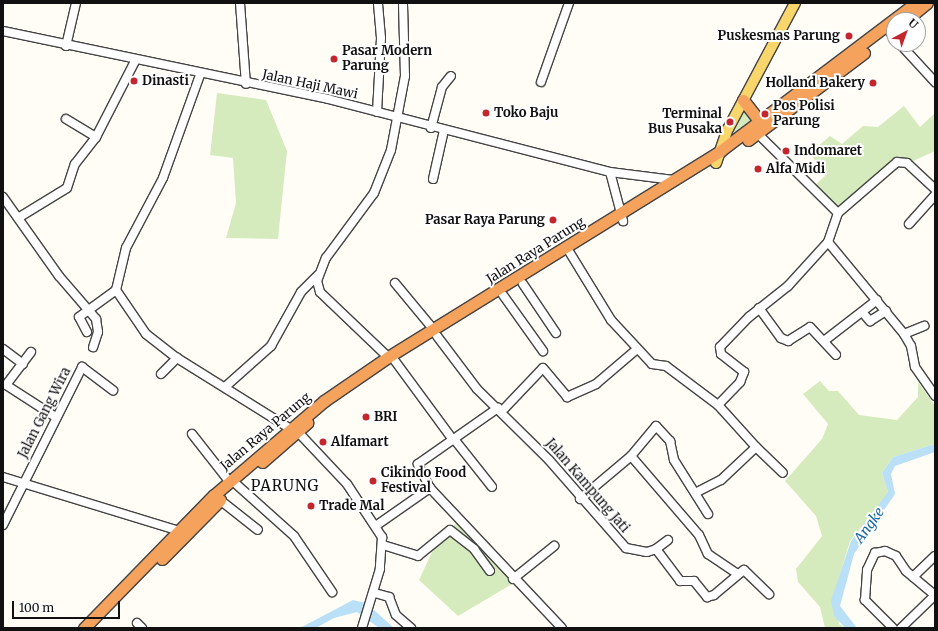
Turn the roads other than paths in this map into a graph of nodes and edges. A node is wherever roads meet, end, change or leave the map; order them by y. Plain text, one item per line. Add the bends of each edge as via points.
1 (76, 3) edge
2 (240, 3) edge
3 (378, 3) edge
4 (402, 3) edge
5 (569, 3) edge
6 (796, 3) edge
7 (916, 3) edge
8 (927, 3) edge
9 (915, 12) edge
10 (3, 31) edge
11 (886, 36) edge
12 (871, 43) junction
13 (66, 46) junction
14 (907, 52) edge
15 (135, 60) junction
16 (200, 75) junction
17 (451, 76) dead end
18 (541, 82) dead end
19 (935, 82) edge
20 (246, 84) junction
21 (743, 100) junction
22 (377, 112) junction
23 (400, 118) junction
24 (66, 119) dead end
25 (758, 127) junction
26 (431, 128) junction
27 (444, 130) junction
28 (96, 137) junction
29 (720, 151) junction
30 (716, 163) junction
31 (610, 172) junction
32 (433, 179) dead end
33 (676, 181) junction
34 (935, 189) edge
35 (935, 195) edge
36 (3, 197) edge
37 (838, 213) junction
38 (18, 218) junction
39 (622, 218) junction
40 (909, 224) dead end
41 (828, 242) junction
42 (570, 253) junction
43 (318, 275) junction
44 (395, 283) dead end
45 (523, 284) junction
46 (116, 290) junction
47 (503, 296) junction
48 (877, 300) junction
49 (759, 308) junction
50 (89, 309) junction
51 (886, 311) junction
52 (863, 313) junction
53 (924, 326) dead end
54 (87, 332) dead end
55 (435, 333) junction
56 (556, 333) dead end
57 (904, 334) junction
58 (824, 341) junction
59 (93, 347) dead end
60 (3, 349) edge
61 (637, 349) junction
62 (543, 351) dead end
63 (31, 352) dead end
64 (836, 355) dead end
65 (177, 358) junction
66 (391, 359) junction
67 (23, 364) junction
68 (161, 374) dead end
69 (6, 382) edge
70 (225, 387) junction
71 (113, 390) dead end
72 (935, 396) edge
73 (718, 405) junction
74 (500, 410) junction
75 (54, 416) junction
76 (293, 429) junction
77 (192, 434) dead end
78 (454, 440) junction
79 (756, 447) junction
80 (630, 456) junction
81 (784, 473) dead end
82 (3, 477) edge
83 (233, 483) junction
84 (24, 484) junction
85 (492, 487) dead end
86 (430, 488) junction
87 (695, 493) junction
88 (580, 499) junction
89 (220, 500) junction
90 (708, 514) dead end
91 (3, 524) edge
92 (377, 525) junction
93 (258, 530) dead end
94 (184, 532) junction
95 (668, 540) dead end
96 (383, 545) junction
97 (554, 546) dead end
98 (656, 549) junction
99 (935, 556) edge
100 (490, 571) dead end
101 (736, 573) junction
102 (913, 577) junction
103 (512, 579) junction
104 (332, 592) dead end
105 (375, 593) junction
106 (769, 594) dead end
107 (935, 595) edge
108 (84, 628) edge
109 (93, 628) edge
110 (362, 628) edge
111 (412, 628) edge
112 (562, 628) edge
113 (893, 628) edge
114 (901, 628) edge

1 - 13 street
2 - 20 street
3 - 22 street via 381,38
4 - 23 street via 406,51
5 - 18 street
6 - 21 main road
7 - 12 highway, Jalan Raya Parung
8 - 9 highway
10 - 13 street, Jalan Haji Mawi
11 - 12 highway, Jalan Raya Parung
12 - 25 highway, Jalan Raya Parung
13 - 15 street, Jalan Haji Mawi
14 - 19 street
15 - 16 street, Jalan Haji Mawi
15 - 28 street
16 - 20 street, Jalan Haji Mawi
16 - 46 street via 163,178 126,248
17 - 26 street via 442,87
20 - 22 street, Jalan Haji Mawi
21 - 25 highway
21 - 29 main road
22 - 23 street, Jalan Haji Mawi
23 - 26 street, Jalan Haji Mawi
23 - 43 street via 374,193 326,258
24 - 28 street
25 - 29 highway, Jalan Raya Parung
25 - 30 highway, Jalan Raya Parung
25 - 37 street
26 - 27 street, Jalan Haji Mawi
27 - 31 street, Jalan Haji Mawi
27 - 32 street
28 - 38 street via 75,164 68,188
29 - 30 main road
29 - 33 highway, Jalan Raya Parung
30 - 39 highway, Jalan Raya Parung
31 - 33 street, Jalan Haji Mawi
31 - 39 street
33 - 39 highway, Jalan Raya Parung
34 - 37 street via 912,167 897,162
35 - 40 street
36 - 38 street
37 - 41 street
38 - 50 street via 59,276
39 - 42 highway, Jalan Raya Parung
39 - 55 highway, Jalan Raya Parung
41 - 48 street
41 - 49 street via 788,286
42 - 45 highway, Jalan Raya Parung
42 - 61 street via 611,320
43 - 66 street via 320,292
43 - 70 street via 301,292 271,346
44 - 55 street, Jalan Kampung Jati
45 - 47 highway, Jalan Raya Parung
45 - 56 street
46 - 50 street
46 - 65 street via 143,331
47 - 55 highway, Jalan Raya Parung
47 - 62 street
48 - 51 street
48 - 52 street
49 - 58 street via 780,338 788,341 810,327
49 - 73 street via 720,347 721,354 744,372 740,382
50 - 54 street via 78,319
50 - 59 street via 98,325
51 - 52 street via 870,321
51 - 57 street
52 - 58 street
53 - 57 street
55 - 66 highway, Jalan Raya Parung
55 - 74 street, Jalan Kampung Jati via 460,370
57 - 72 street via 911,346 915,368
58 - 64 street
60 - 67 street
61 - 73 street via 652,364 666,366
61 - 74 street via 596,384 567,397 542,368
63 - 67 street
65 - 68 street
65 - 70 street
66 - 76 highway, Jalan Raya Parung
66 - 78 street
67 - 69 street
69 - 75 street
70 - 76 street
71 - 75 street, Jalan Gang Wira via 82,367
73 - 79 street
74 - 78 street
74 - 88 street, Jalan Kampung Jati via 557,468
75 - 84 street, Jalan Gang Wira
76 - 83 highway, Jalan Raya Parung
76 - 92 street via 347,484
77 - 83 street
78 - 85 street
78 - 86 street via 417,466
79 - 81 street
79 - 87 street via 721,480
80 - 87 street via 656,426 670,442 674,460
80 - 88 street
80 - 101 street via 699,535 708,554
82 - 84 street
83 - 89 highway, Jalan Raya Parung
83 - 94 highway, Jalan Raya Parung
83 - 104 street via 294,536
84 - 91 street, Jalan Gang Wira
84 - 94 street
86 - 92 street
86 - 103 street via 464,526 492,551
87 - 90 street
88 - 98 street, Jalan Kampung Jati via 626,548 647,552
89 - 93 street
89 - 94 highway, Jalan Raya Parung
92 - 96 street
94 - 108 highway, Jalan Raya Parung
94 - 109 highway, Jalan Raya Parung
95 - 98 street
96 - 100 street via 418,556 450,530 474,549
96 - 105 street
97 - 103 street
98 - 101 street via 680,581 694,581 707,597 714,595
99 - 102 street
101 - 106 street via 744,570
102 - 107 street
102 - 113 street via 896,556 885,551 876,553 869,563 865,600
103 - 112 street via 524,586
105 - 110 street
105 - 111 street via 389,597 396,615
107 - 114 street

